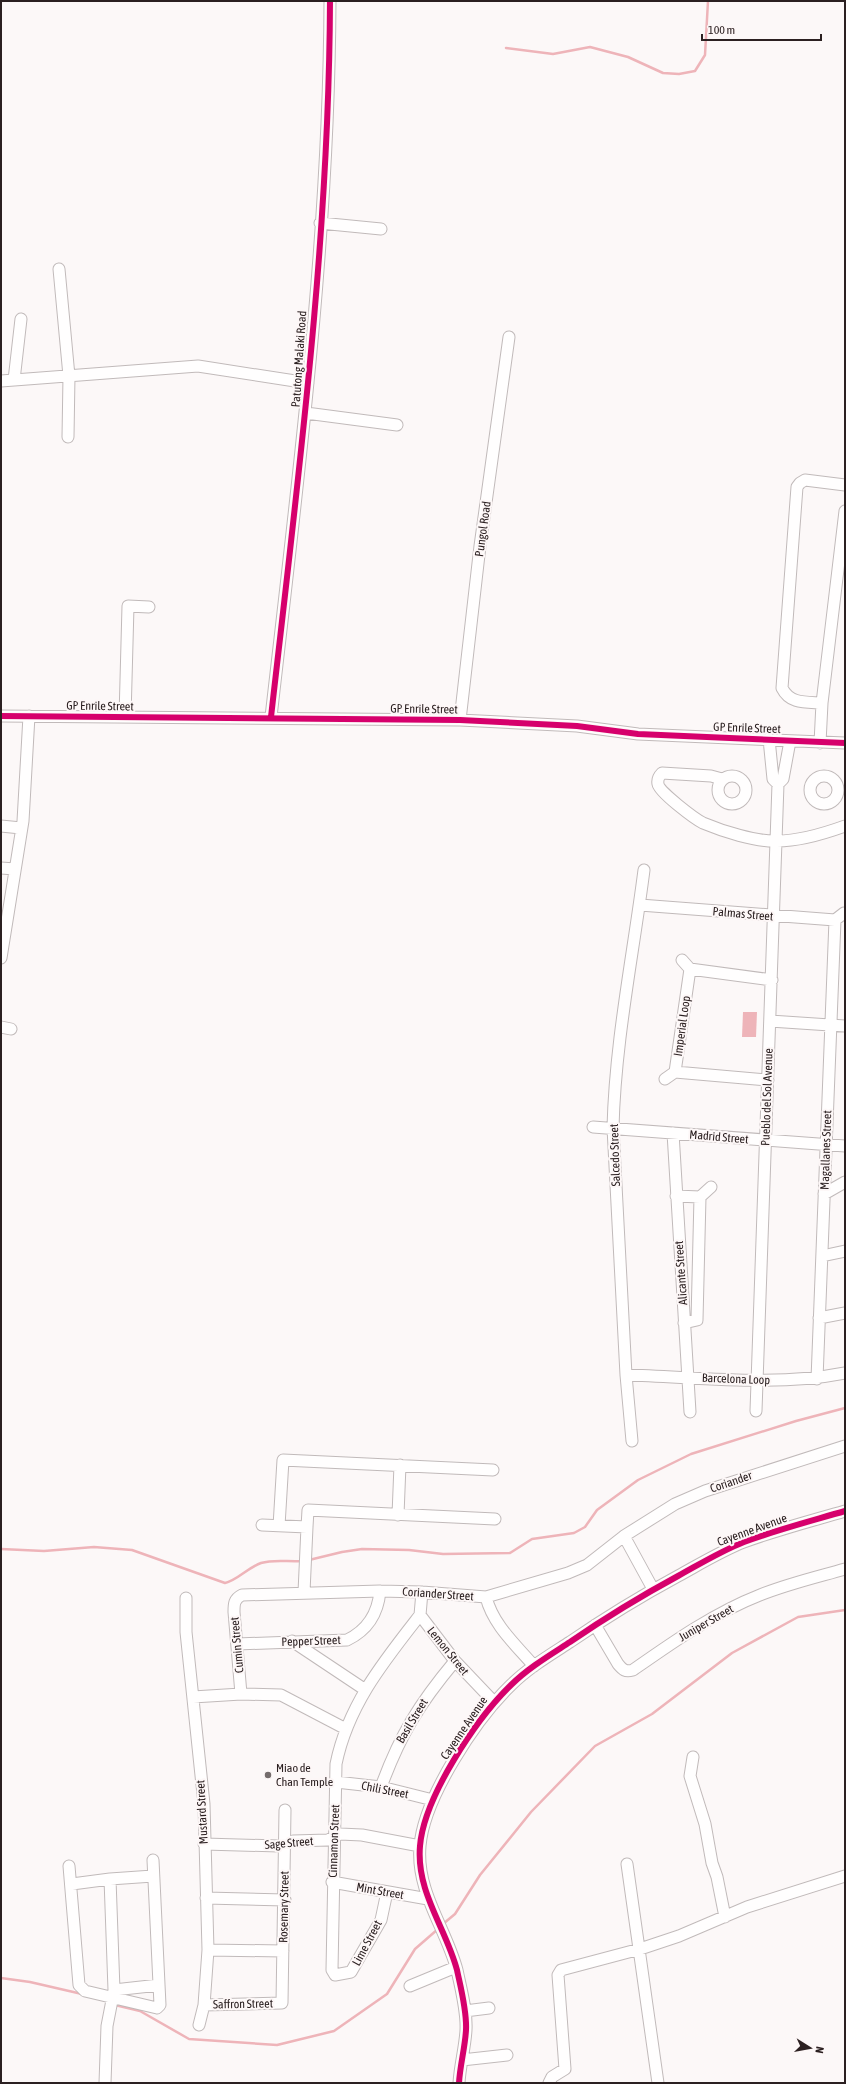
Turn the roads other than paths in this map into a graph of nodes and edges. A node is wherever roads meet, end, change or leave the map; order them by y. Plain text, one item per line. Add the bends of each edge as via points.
1 (330, 1) edge
2 (320, 223) junction
3 (381, 229) dead end
4 (58, 269) dead end
5 (21, 319) dead end
6 (509, 337) dead end
7 (68, 376) junction
8 (14, 380) junction
9 (1, 381) edge
10 (308, 383) junction
11 (306, 413) junction
12 (397, 425) dead end
13 (68, 437) dead end
14 (845, 485) edge
15 (845, 511) edge
16 (149, 607) dead end
17 (822, 703) junction
18 (1, 716) edge
19 (29, 716) junction
20 (125, 717) junction
21 (271, 717) junction
22 (460, 720) junction
23 (769, 739) junction
24 (790, 741) junction
25 (820, 743) junction
26 (845, 743) edge
27 (722, 779) dead end
28 (778, 784) junction
29 (1, 826) edge
30 (845, 826) edge
31 (21, 828) junction
32 (776, 841) junction
33 (1, 868) edge
34 (15, 870) junction
35 (644, 870) dead end
36 (640, 905) junction
37 (5, 911) edge
38 (774, 917) junction
39 (839, 917) joint
40 (1, 955) edge
41 (682, 960) dead end
42 (690, 970) junction
43 (772, 980) junction
44 (770, 1021) junction
45 (830, 1025) junction
46 (845, 1026) edge
47 (676, 1072) junction
48 (665, 1079) dead end
49 (768, 1080) junction
50 (593, 1127) dead end
51 (613, 1128) junction
52 (673, 1133) junction
53 (766, 1141) junction
54 (827, 1145) junction
55 (845, 1146) edge
56 (845, 1182) edge
57 (711, 1187) dead end
58 (824, 1194) junction
59 (676, 1196) junction
60 (700, 1197) junction
61 (845, 1250) edge
62 (822, 1256) junction
63 (845, 1313) edge
64 (820, 1318) junction
65 (684, 1323) junction
66 (845, 1373) edge
67 (626, 1375) junction
68 (688, 1377) junction
69 (817, 1379) junction
70 (757, 1380) junction
71 (756, 1411) dead end
72 (690, 1412) dead end
73 (632, 1441) dead end
74 (845, 1446) edge
75 (400, 1465) junction
76 (493, 1470) dead end
77 (845, 1510) edge
78 (398, 1515) junction
79 (495, 1519) dead end
80 (262, 1525) dead end
81 (279, 1526) junction
82 (307, 1527) junction
83 (624, 1536) junction
84 (845, 1569) edge
85 (653, 1589) junction
86 (380, 1591) junction
87 (304, 1592) junction
88 (422, 1592) junction
89 (237, 1597) joint
90 (486, 1597) junction
91 (186, 1598) dead end
92 (420, 1615) junction
93 (594, 1625) junction
94 (292, 1641) junction
95 (236, 1644) junction
96 (455, 1661) junction
97 (534, 1666) junction
98 (364, 1689) junction
99 (241, 1694) junction
100 (194, 1697) junction
101 (494, 1702) junction
102 (346, 1729) junction
103 (693, 1758) dead end
104 (336, 1782) junction
105 (380, 1787) junction
106 (433, 1800) junction
107 (285, 1810) dead end
108 (334, 1837) junction
109 (286, 1842) junction
110 (204, 1844) junction
111 (420, 1846) junction
112 (153, 1860) dead end
113 (627, 1864) dead end
114 (69, 1866) dead end
115 (153, 1876) junction
116 (845, 1876) edge
117 (110, 1879) junction
118 (332, 1882) junction
119 (72, 1884) junction
120 (387, 1892) junction
121 (206, 1898) junction
122 (428, 1899) junction
123 (285, 1900) junction
124 (725, 1917) junction
125 (640, 1949) junction
126 (208, 1950) junction
127 (283, 1952) junction
128 (456, 1967) junction
129 (332, 1970) joint
130 (159, 1985) junction
131 (410, 1986) dead end
132 (111, 1999) junction
133 (282, 2003) joint
134 (204, 2005) junction
135 (489, 2008) dead end
136 (464, 2011) junction
137 (199, 2025) dead end
138 (507, 2055) dead end
139 (462, 2060) junction
140 (105, 2083) edge
141 (458, 2083) edge
142 (549, 2083) edge
143 (658, 2083) edge

1 - 2 street, Patutong Malaki Road
2 - 3 street
2 - 10 street, Patutong Malaki Road
4 - 7 street via 65,318
5 - 8 street
6 - 22 street, Pungol Road via 480,546
7 - 8 street
7 - 10 street via 198,366
7 - 13 street
8 - 9 street
10 - 11 street, Patutong Malaki Road
11 - 12 street
11 - 21 street, Patutong Malaki Road
14 - 17 street via 805,480 797,487 782,688 786,696 796,701
15 - 17 street
16 - 20 street via 128,606
17 - 25 street
18 - 19 street, GP Enrile Street
19 - 20 street, GP Enrile Street
19 - 31 street
20 - 21 street, GP Enrile Street
21 - 22 street, GP Enrile Street
22 - 23 street, GP Enrile Street via 577,726 638,734
23 - 24 street, GP Enrile Street
23 - 28 street, Pueblo del Sol Avenue via 773,779
24 - 25 street, GP Enrile Street
24 - 28 street, Pueblo del Sol Avenue via 783,778
25 - 26 street, GP Enrile Street
27 - 32 street via 662,773 658,778 658,785 663,792 702,822 751,838
28 - 32 street, Pueblo del Sol Avenue
29 - 31 street
30 - 32 street via 820,836
31 - 34 street
32 - 38 street, Pueblo del Sol Avenue
33 - 34 street
34 - 37 street
35 - 36 street, Salcedo Street
36 - 38 street, Palmas Street
36 - 51 street, Salcedo Street via 619,1042
37 - 40 street
38 - 39 street, Palmas Street
38 - 43 street, Pueblo del Sol Avenue
39 - 45 street, Magallanes Street
41 - 42 street
42 - 43 street
42 - 47 street, Imperial Loop
43 - 44 street, Pueblo del Sol Avenue
44 - 45 street
44 - 49 street, Pueblo del Sol Avenue
45 - 46 street
45 - 54 street, Magallanes Street
47 - 48 street
47 - 49 street, Imperial Loop
49 - 53 street, Pueblo del Sol Avenue
50 - 51 street, Madrid Street
51 - 52 street, Madrid Street
51 - 67 street, Salcedo Street
52 - 53 street, Madrid Street
52 - 59 street, Alicante Street
53 - 54 street, Madrid Street
53 - 70 street, Pueblo del Sol Avenue
54 - 55 street, Madrid Street
54 - 58 street, Magallanes Street
56 - 58 street
57 - 60 street
58 - 62 street, Magallanes Street
59 - 60 street
59 - 65 street, Alicante Street
60 - 65 street via 697,1320
61 - 62 street
62 - 64 street, Magallanes Street
63 - 64 street
64 - 69 street, Magallanes Street
65 - 68 street, Alicante Street
66 - 69 street, Barcelona Loop
67 - 68 street, Barcelona Loop
67 - 73 street, Salcedo Street
68 - 70 street, Barcelona Loop
68 - 72 street, Alicante Street
69 - 70 street, Barcelona Loop
70 - 71 street, Pueblo del Sol Avenue
74 - 83 street, Coriander via 706,1491 675,1504
75 - 76 street
75 - 78 street
75 - 81 street via 283,1460
77 - 85 street, Cayenne Avenue via 744,1542
78 - 79 street
78 - 82 street via 308,1510
80 - 81 street
81 - 82 street
82 - 87 street
83 - 85 street
83 - 90 street, Coriander Street via 587,1565
84 - 93 street, Juniper Street via 760,1595 734,1606 695,1627 633,1670 623,1669 618,1664
85 - 93 street, Cayenne Avenue
86 - 87 street, Coriander Street
86 - 88 street, Coriander Street
86 - 94 street, Pepper Street via 378,1607 373,1618 353,1637 347,1640
87 - 89 street, Coriander Street
88 - 90 street, Coriander Street
88 - 92 street, Lemon Street
89 - 95 street, Cumin Street via 234,1602
90 - 97 street via 495,1621
91 - 100 street, Mustard Street via 186,1632
92 - 96 street, Lemon Street
92 - 98 street, Cinnamon Street
93 - 97 street, Cayenne Avenue
94 - 95 street, Pepper Street
94 - 98 street
95 - 99 street, Cumin Street
96 - 101 street, Lemon Street
96 - 105 street, Basil Street via 410,1720 393,1753
97 - 101 street, Cayenne Avenue via 512,1683
98 - 102 street, Cinnamon Street
99 - 100 street
99 - 102 street via 281,1695
100 - 110 street, Mustard Street via 204,1804
101 - 106 street, Cayenne Avenue via 449,1769
102 - 104 street, Cinnamon Street via 336,1764
103 - 124 street via 690,1776 705,1824
104 - 105 street, Chili Street
104 - 108 street, Cinnamon Street
105 - 106 street, Chili Street
106 - 111 street, Cayenne Avenue via 425,1819
107 - 109 street, Rosemary Street
108 - 109 street, Sage Street via 328,1840
108 - 111 street, Sage Street via 340,1834 362,1835
108 - 118 street, Cinnamon Street
109 - 110 street, Sage Street via 279,1846
109 - 123 street, Rosemary Street
110 - 121 street, Mustard Street
111 - 122 street, Cayenne Avenue via 420,1867
112 - 115 street
113 - 125 street
114 - 119 street
115 - 117 street
115 - 130 street
116 - 124 street via 747,1907
117 - 119 street
117 - 132 street
118 - 120 street, Mint Street
118 - 129 street, Cinnamon Street
119 - 132 street via 78,1981 85,1991
120 - 122 street, Mint Street
120 - 129 street, Lime Street via 381,1920 351,1972 335,1975
121 - 123 street
121 - 126 street, Mustard Street
122 - 128 street, Cayenne Avenue
123 - 127 street, Rosemary Street
124 - 125 street
125 - 142 street via 561,1970 558,1975 565,2069 552,2077
125 - 143 street
126 - 127 street
126 - 134 street, Mustard Street
127 - 133 street, Rosemary Street
128 - 131 street
128 - 136 street, Cayenne Avenue
130 - 132 street
130 - 132 street via 159,2007
132 - 140 street via 107,2026
133 - 134 street, Saffron Street
134 - 137 street, Mustard Street
135 - 136 street
136 - 139 street, Cayenne Avenue via 466,2029
138 - 139 street
139 - 141 street, Cayenne Avenue

